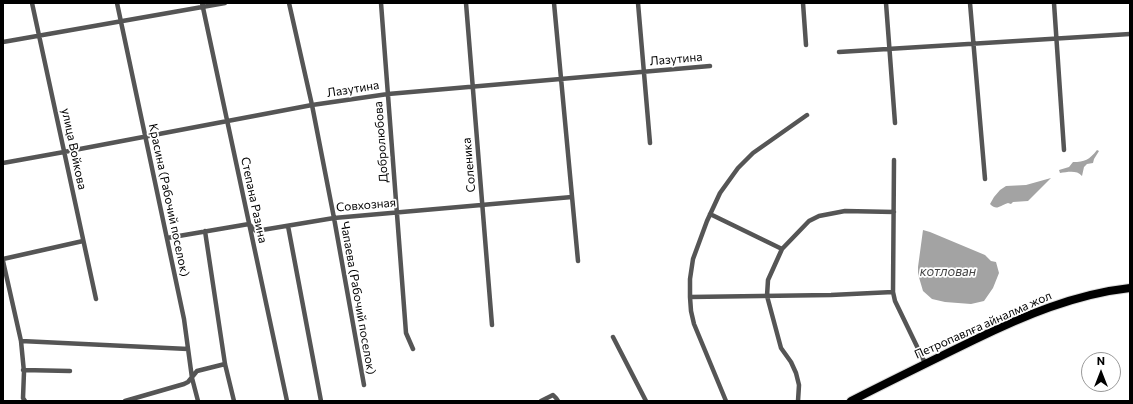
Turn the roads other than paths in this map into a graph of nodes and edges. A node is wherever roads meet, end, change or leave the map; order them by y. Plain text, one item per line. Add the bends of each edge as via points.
1 (32, 3) edge
2 (117, 3) edge
3 (225, 3) edge
4 (289, 3) edge
5 (381, 3) edge
6 (466, 3) edge
7 (554, 3) edge
8 (638, 3) edge
9 (803, 3) edge
10 (886, 3) edge
11 (970, 3) edge
12 (1054, 3) edge
13 (203, 5) edge
14 (121, 21) junction
15 (1130, 34) edge
16 (39, 36) junction
17 (1057, 39) junction
18 (3, 42) edge
19 (974, 44) junction
20 (806, 46) dead end
21 (889, 49) junction
22 (839, 52) dead end
23 (710, 66) dead end
24 (644, 72) junction
25 (561, 79) junction
26 (473, 86) junction
27 (388, 94) junction
28 (312, 105) junction
29 (807, 115) dead end
30 (228, 121) junction
31 (895, 123) dead end
32 (146, 137) junction
33 (650, 143) dead end
34 (1064, 150) dead end
35 (64, 152) junction
36 (894, 160) dead end
37 (3, 163) edge
38 (985, 179) dead end
39 (572, 197) junction
40 (483, 205) junction
41 (397, 212) junction
42 (894, 212) junction
43 (710, 214) junction
44 (334, 218) junction
45 (249, 224) junction
46 (288, 226) junction
47 (205, 231) junction
48 (167, 238) junction
49 (83, 241) junction
50 (782, 248) junction
51 (3, 260) edge
52 (578, 261) dead end
53 (1130, 288) edge
54 (893, 292) junction
55 (767, 296) junction
56 (690, 297) junction
57 (96, 299) dead end
58 (492, 325) dead end
59 (613, 337) dead end
60 (21, 341) junction
61 (188, 349) junction
62 (413, 349) dead end
63 (925, 363) junction
64 (225, 364) junction
65 (24, 370) junction
66 (70, 371) dead end
67 (192, 378) junction
68 (364, 385) dead end
69 (25, 401) edge
70 (125, 401) edge
71 (198, 401) edge
72 (234, 401) edge
73 (287, 401) edge
74 (321, 401) edge
75 (540, 401) edge
76 (558, 401) edge
77 (646, 401) edge
78 (726, 401) edge
79 (798, 401) edge
80 (851, 401) edge

1 - 16 street, улица Войкова
2 - 14 street, Красина (Рабочий поселок)
3 - 13 street
4 - 28 street, Чапаева (Рабочий поселок)
5 - 27 street, Добролюбова
6 - 26 street, Соленика
7 - 25 street
8 - 24 street
9 - 20 street
10 - 21 street
11 - 19 street
12 - 17 street
13 - 14 street
13 - 30 street, Степана Разина
14 - 16 street
14 - 32 street, Красина (Рабочий поселок)
15 - 17 street
16 - 18 street
16 - 35 street, улица Войкова
17 - 19 street
17 - 34 street
19 - 21 street
19 - 38 street
21 - 22 street
21 - 31 street
23 - 24 street, Лазутина
24 - 25 street, Лазутина
24 - 33 street
25 - 26 street, Лазутина
25 - 39 street
26 - 27 street, Лазутина
26 - 40 street, Соленика
27 - 28 street, Лазутина
27 - 41 street, Добролюбова
28 - 30 street, Лазутина
28 - 44 street, Чапаева (Рабочий поселок)
29 - 43 street via 752,152 720,193
30 - 32 street, Лазутина
30 - 45 street, Степана Разина
32 - 35 street, Лазутина
32 - 48 street, Красина (Рабочий поселок)
35 - 37 street, Лазутина
35 - 49 street, улица Войкова
36 - 42 street
39 - 40 street, Совхозная
39 - 52 street
40 - 41 street, Совхозная
40 - 58 street, Соленика
41 - 44 street, Совхозная
41 - 62 street, Добролюбова via 406,333
42 - 50 street via 845,211 814,218
42 - 54 street
43 - 50 street
43 - 56 street via 693,259
44 - 46 street, Совхозная
44 - 68 street, Чапаева (Рабочий поселок)
45 - 46 street, Совхозная via 256,231
45 - 47 street, Совхозная
45 - 73 street, Степана Разина
46 - 74 street
47 - 48 street, Совхозная
47 - 64 street
48 - 61 street, Красина (Рабочий поселок)
49 - 51 street
49 - 57 street, улица Войкова
50 - 55 street via 768,280
51 - 60 street
53 - 63 highway, Петропавлға айналма жол via 1060,304 1020,319
54 - 55 street
54 - 63 street
55 - 56 street
55 - 79 street via 781,348 791,362 800,385
56 - 78 street via 694,324
59 - 77 street
60 - 61 street
60 - 65 street
61 - 67 street, Красина (Рабочий поселок)
63 - 80 highway, Петропавлға айналма жол
64 - 67 street via 196,371
64 - 72 street
65 - 66 street
65 - 69 street
67 - 70 street via 184,384
67 - 71 street, Красина (Рабочий поселок)
75 - 76 street via 553,396

